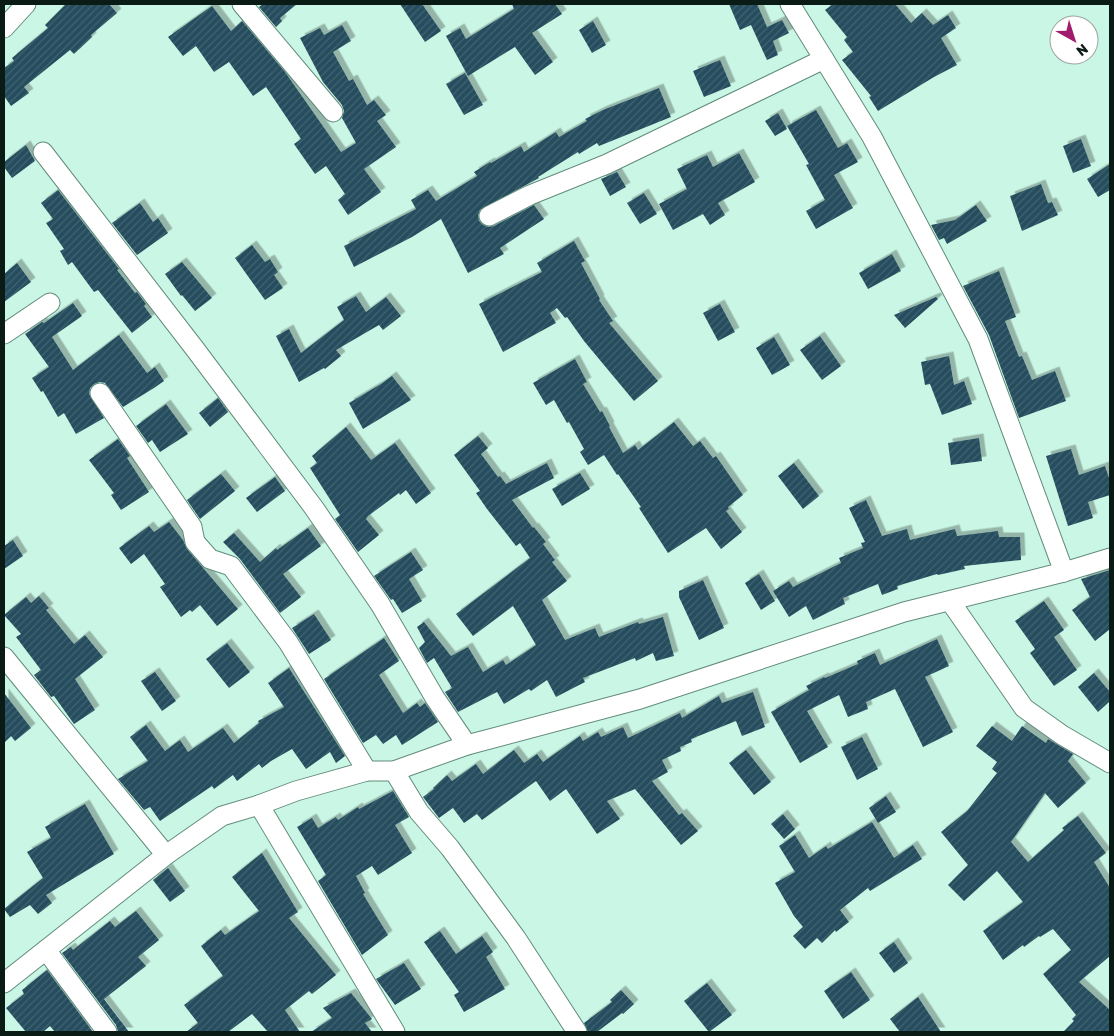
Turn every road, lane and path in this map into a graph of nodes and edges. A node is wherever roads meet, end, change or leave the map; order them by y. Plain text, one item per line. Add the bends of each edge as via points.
1 (26, 4) edge
2 (242, 4) edge
3 (790, 4) edge
4 (4, 28) edge
5 (824, 59) junction
6 (333, 112) dead end
7 (43, 152) dead end
8 (489, 216) dead end
9 (50, 304) dead end
10 (4, 334) edge
11 (100, 393) dead end
12 (1110, 558) edge
13 (1064, 572) junction
14 (950, 601) junction
15 (4, 657) edge
16 (467, 745) junction
17 (1110, 763) edge
18 (394, 771) junction
19 (367, 772) junction
20 (259, 805) junction
21 (166, 855) junction
22 (46, 950) junction
23 (4, 983) edge
24 (107, 1032) edge
25 (395, 1032) edge
26 (577, 1032) edge

1 - 4 street
2 - 6 street
3 - 5 street
5 - 8 street via 607,164 530,195
5 - 13 street via 872,137 978,339
7 - 16 street via 314,508 380,604 435,698
9 - 10 street
11 - 19 street via 192,527 195,542 210,560 232,566 288,642
12 - 13 street
13 - 14 street
14 - 16 street via 904,612 640,699
14 - 17 street via 1024,708
15 - 21 street
16 - 18 street
18 - 19 street
18 - 26 street via 419,812 450,848 516,938
19 - 20 street via 296,790
20 - 21 street via 222,816
20 - 25 street
21 - 22 street
22 - 23 street
22 - 24 street

